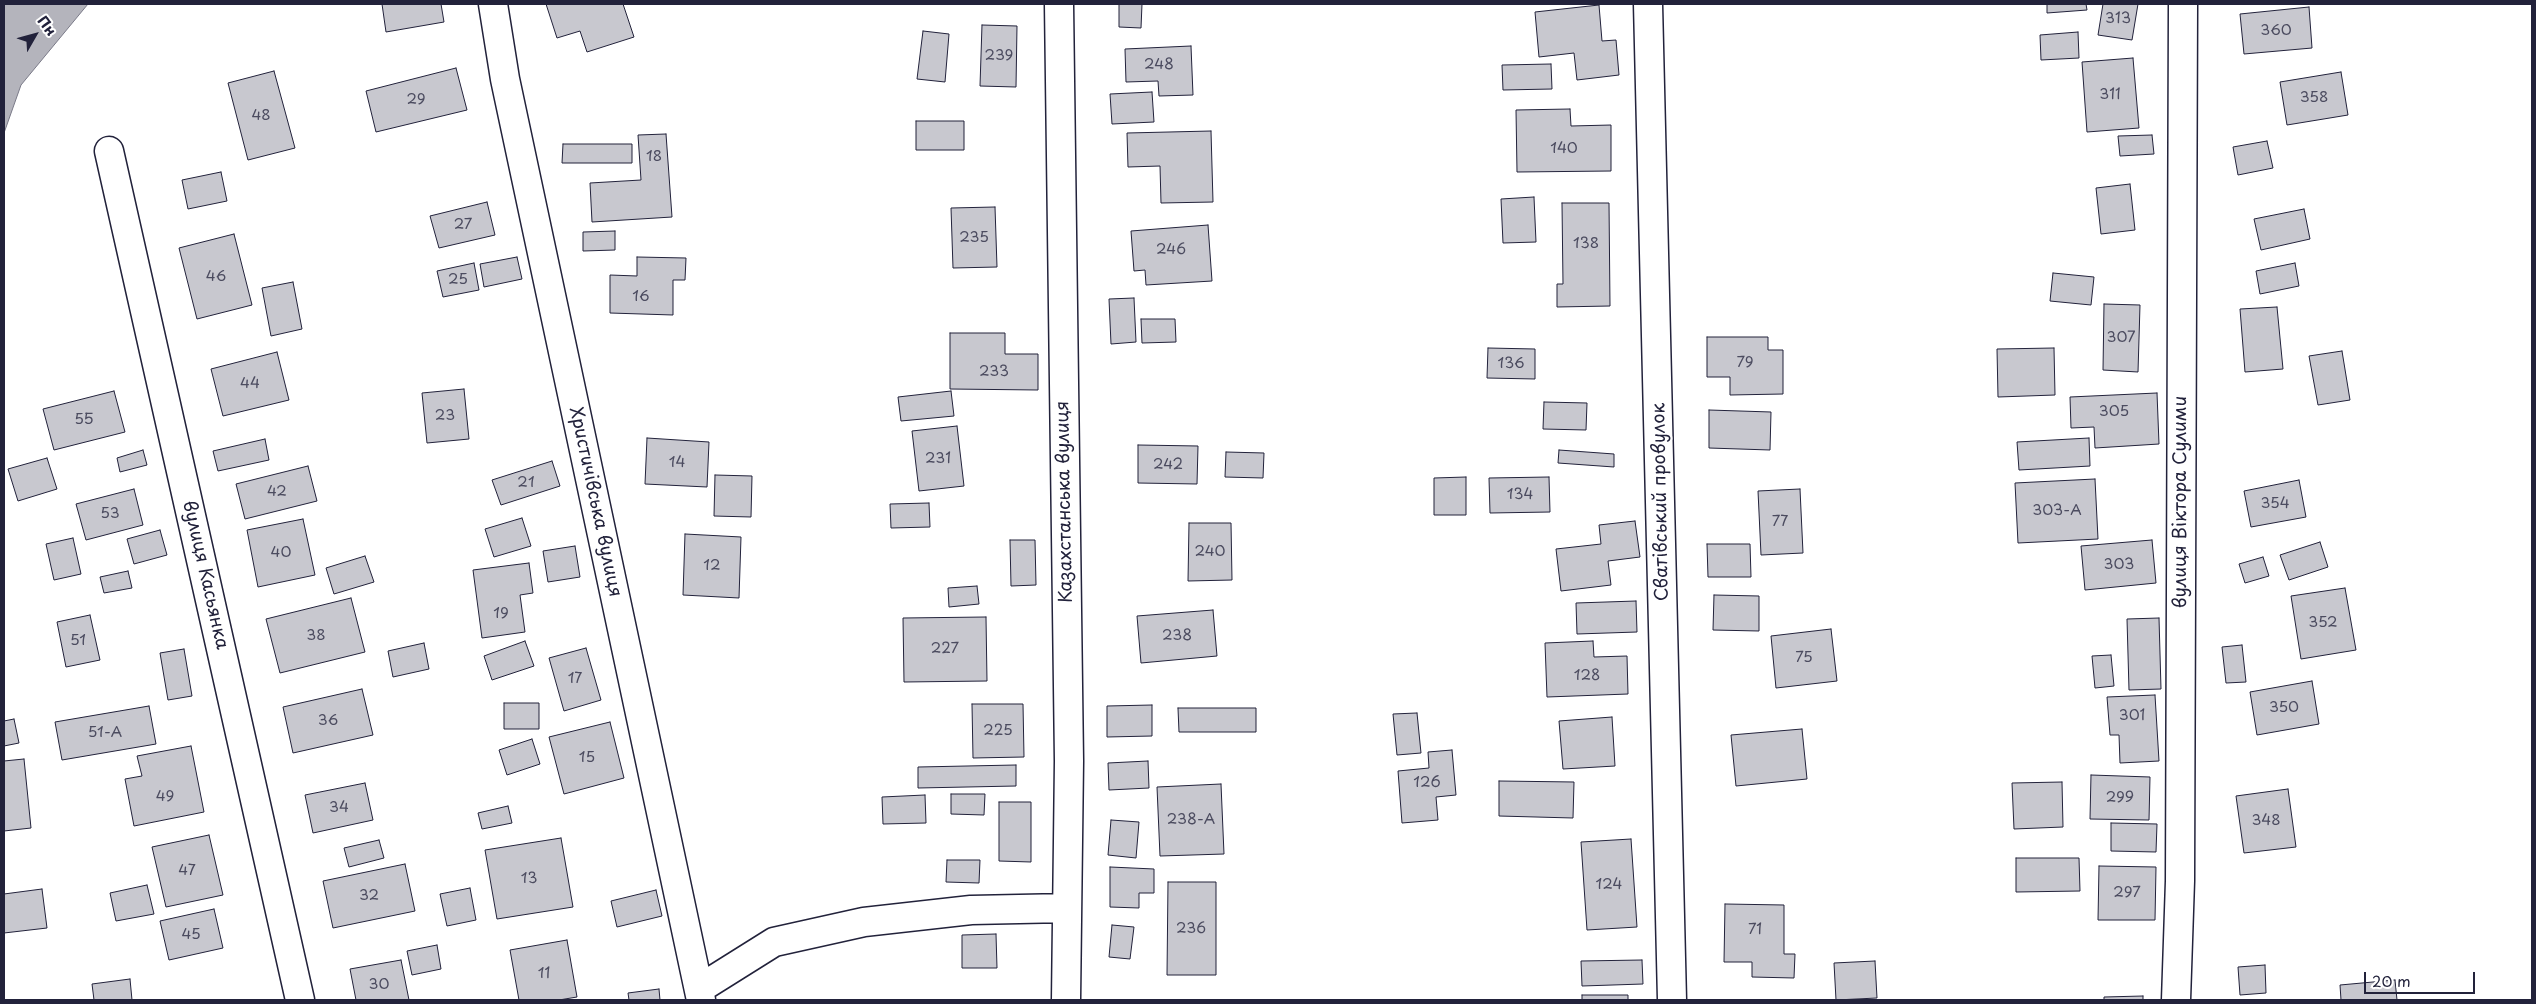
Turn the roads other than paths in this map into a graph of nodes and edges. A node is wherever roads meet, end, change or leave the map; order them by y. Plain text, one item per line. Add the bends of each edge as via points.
1 (493, 4) edge
2 (1059, 4) edge
3 (1648, 4) edge
4 (2183, 4) edge
5 (109, 150) dead end
6 (1067, 908) junction
7 (700, 994) edge
8 (300, 1000) edge
9 (1066, 1000) edge
10 (1672, 1000) edge
11 (2176, 1000) edge

1 - 7 street, Христичівська вулиця via 505,79
2 - 6 street, Казахстанська вулиця
3 - 10 street, Сватівський провулок
4 - 11 street, вулиця Віктора Сулими via 2180,871
5 - 8 street, вулиця Касьянка
6 - 7 street via 970,910 855,924 774,942
6 - 9 street, Казахстанська вулиця

